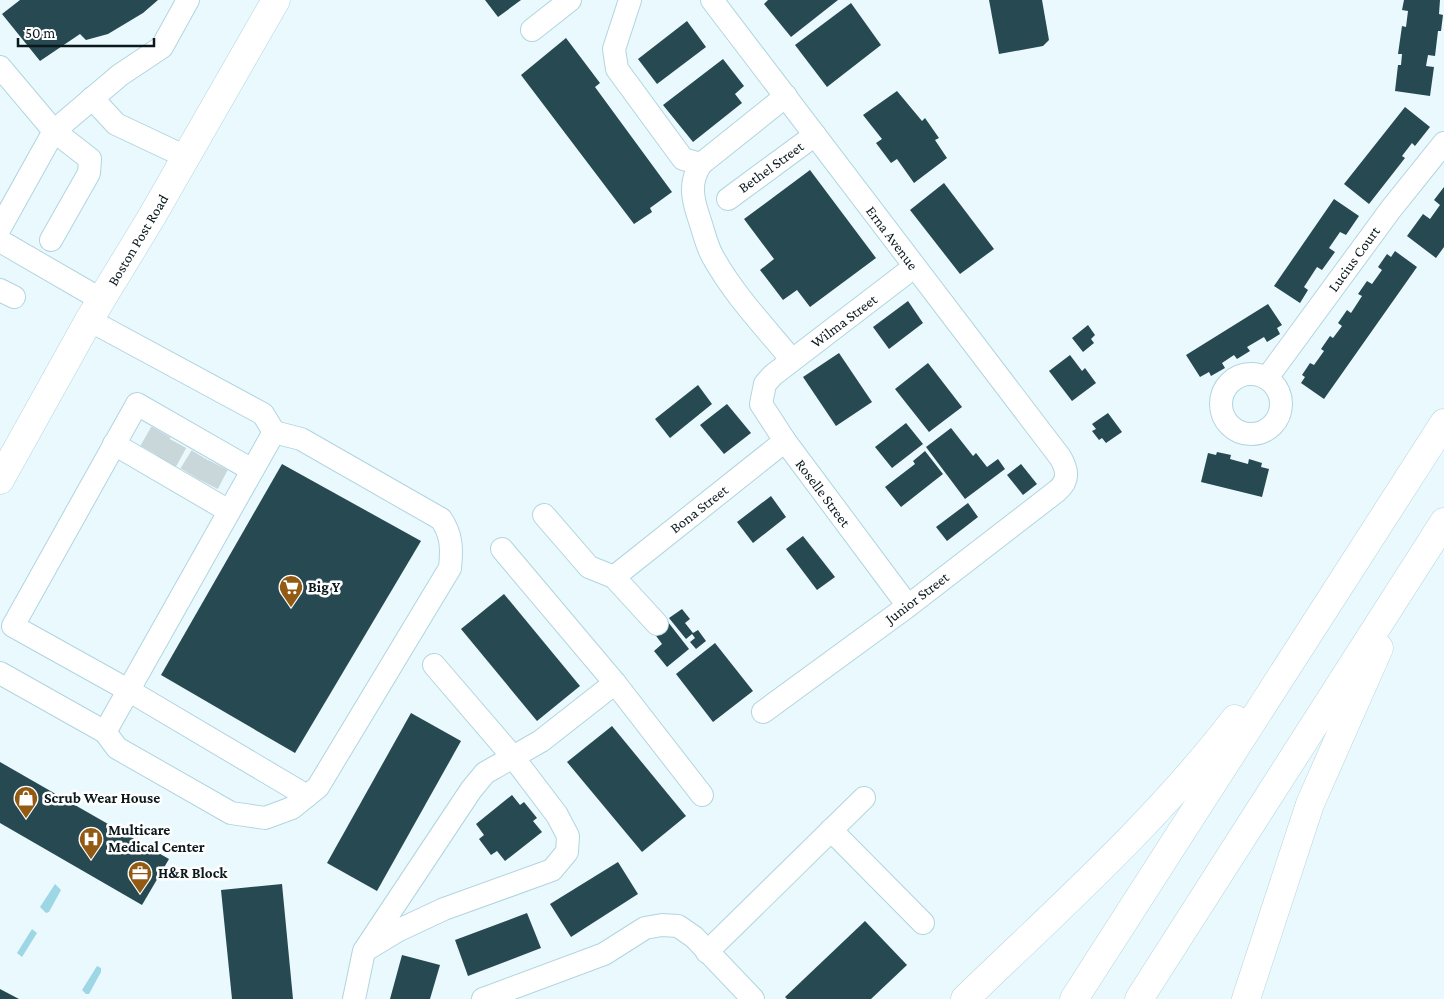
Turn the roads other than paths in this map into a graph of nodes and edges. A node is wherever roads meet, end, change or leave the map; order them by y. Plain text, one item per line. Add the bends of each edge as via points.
1 (188, 0) edge
2 (276, 0) edge
3 (570, 0) edge
4 (630, 0) edge
5 (712, 0) edge
6 (532, 30) dead end
7 (0, 67) edge
8 (786, 96) junction
9 (92, 98) junction
10 (54, 131) junction
11 (815, 135) junction
12 (1444, 143) edge
13 (186, 157) junction
14 (701, 164) junction
15 (728, 199) dead end
16 (51, 240) dead end
17 (2, 244) edge
18 (914, 268) junction
19 (95, 310) junction
20 (792, 360) junction
21 (773, 375) joint
22 (1267, 378) dead end
23 (1444, 423) edge
24 (274, 432) junction
25 (785, 441) junction
26 (114, 444) junction
27 (164, 446) junction
28 (204, 470) junction
29 (252, 470) junction
30 (1066, 478) joint
31 (0, 480) edge
32 (229, 511) junction
33 (544, 515) dead end
34 (1444, 522) edge
35 (502, 549) dead end
36 (1418, 562) junction
37 (614, 577) junction
38 (1340, 583) junction
39 (908, 606) junction
40 (657, 624) dead end
41 (434, 665) dead end
42 (0, 673) edge
43 (615, 683) junction
44 (128, 690) junction
45 (762, 712) dead end
46 (105, 732) junction
47 (512, 756) junction
48 (702, 795) dead end
49 (307, 796) junction
50 (864, 798) dead end
51 (831, 830) junction
52 (923, 923) dead end
53 (364, 951) junction
54 (707, 952) junction
55 (354, 999) edge
56 (483, 999) edge
57 (753, 999) edge
58 (965, 999) edge
59 (1074, 999) edge
60 (1139, 999) edge
61 (1246, 999) edge

1 - 9 street via 162,47
2 - 13 main road, Boston Post Road
3 - 6 street
4 - 14 street via 614,49 617,69 683,159
5 - 8 street, Erna Avenue
7 - 10 street
8 - 11 street, Erna Avenue
8 - 14 street
9 - 10 street
9 - 13 street via 116,124
10 - 16 street via 90,158 90,173
10 - 17 street
11 - 15 street, Bethel Street
11 - 18 street, Erna Avenue
12 - 22 street, Lucius Court via 1391,209
13 - 19 main road, Boston Post Road
14 - 20 street via 693,182 693,198 712,256
17 - 19 street
18 - 20 street, Wilma Street
18 - 30 street, Erna Avenue via 1060,457
19 - 24 street via 263,414
19 - 31 main road, Boston Post Road
20 - 21 street, Wilma Street
21 - 25 street, Roselle Street via 765,384 761,404
23 - 38 main road
24 - 29 street
24 - 49 street via 301,439 441,519 449,530 452,549 450,568 318,787
25 - 37 street, Bona Street
25 - 39 street, Roselle Street
26 - 27 street
26 - 27 street via 137,404
26 - 44 street via 13,626
27 - 28 street
27 - 28 street
28 - 29 street
28 - 32 street
29 - 32 street
30 - 39 street, Junior Street via 1058,491
32 - 44 street
33 - 37 street via 589,567
34 - 36 main road
35 - 43 street
36 - 60 main road
36 - 61 main road via 1310,804
37 - 40 street
38 - 58 main road via 1223,735 1174,792
38 - 59 main road
39 - 45 street, Junior Street
41 - 47 street
42 - 46 street
43 - 47 street via 541,741
43 - 48 street
44 - 46 street
44 - 49 street
46 - 49 street via 117,748 231,813 266,818 292,808
47 - 53 street via 485,773 472,790
47 - 53 street via 557,814 568,836 567,852 552,870 444,909
50 - 51 street
51 - 52 street
51 - 54 street
53 - 55 street
54 - 56 street via 678,926 655,925 604,954
54 - 57 street

